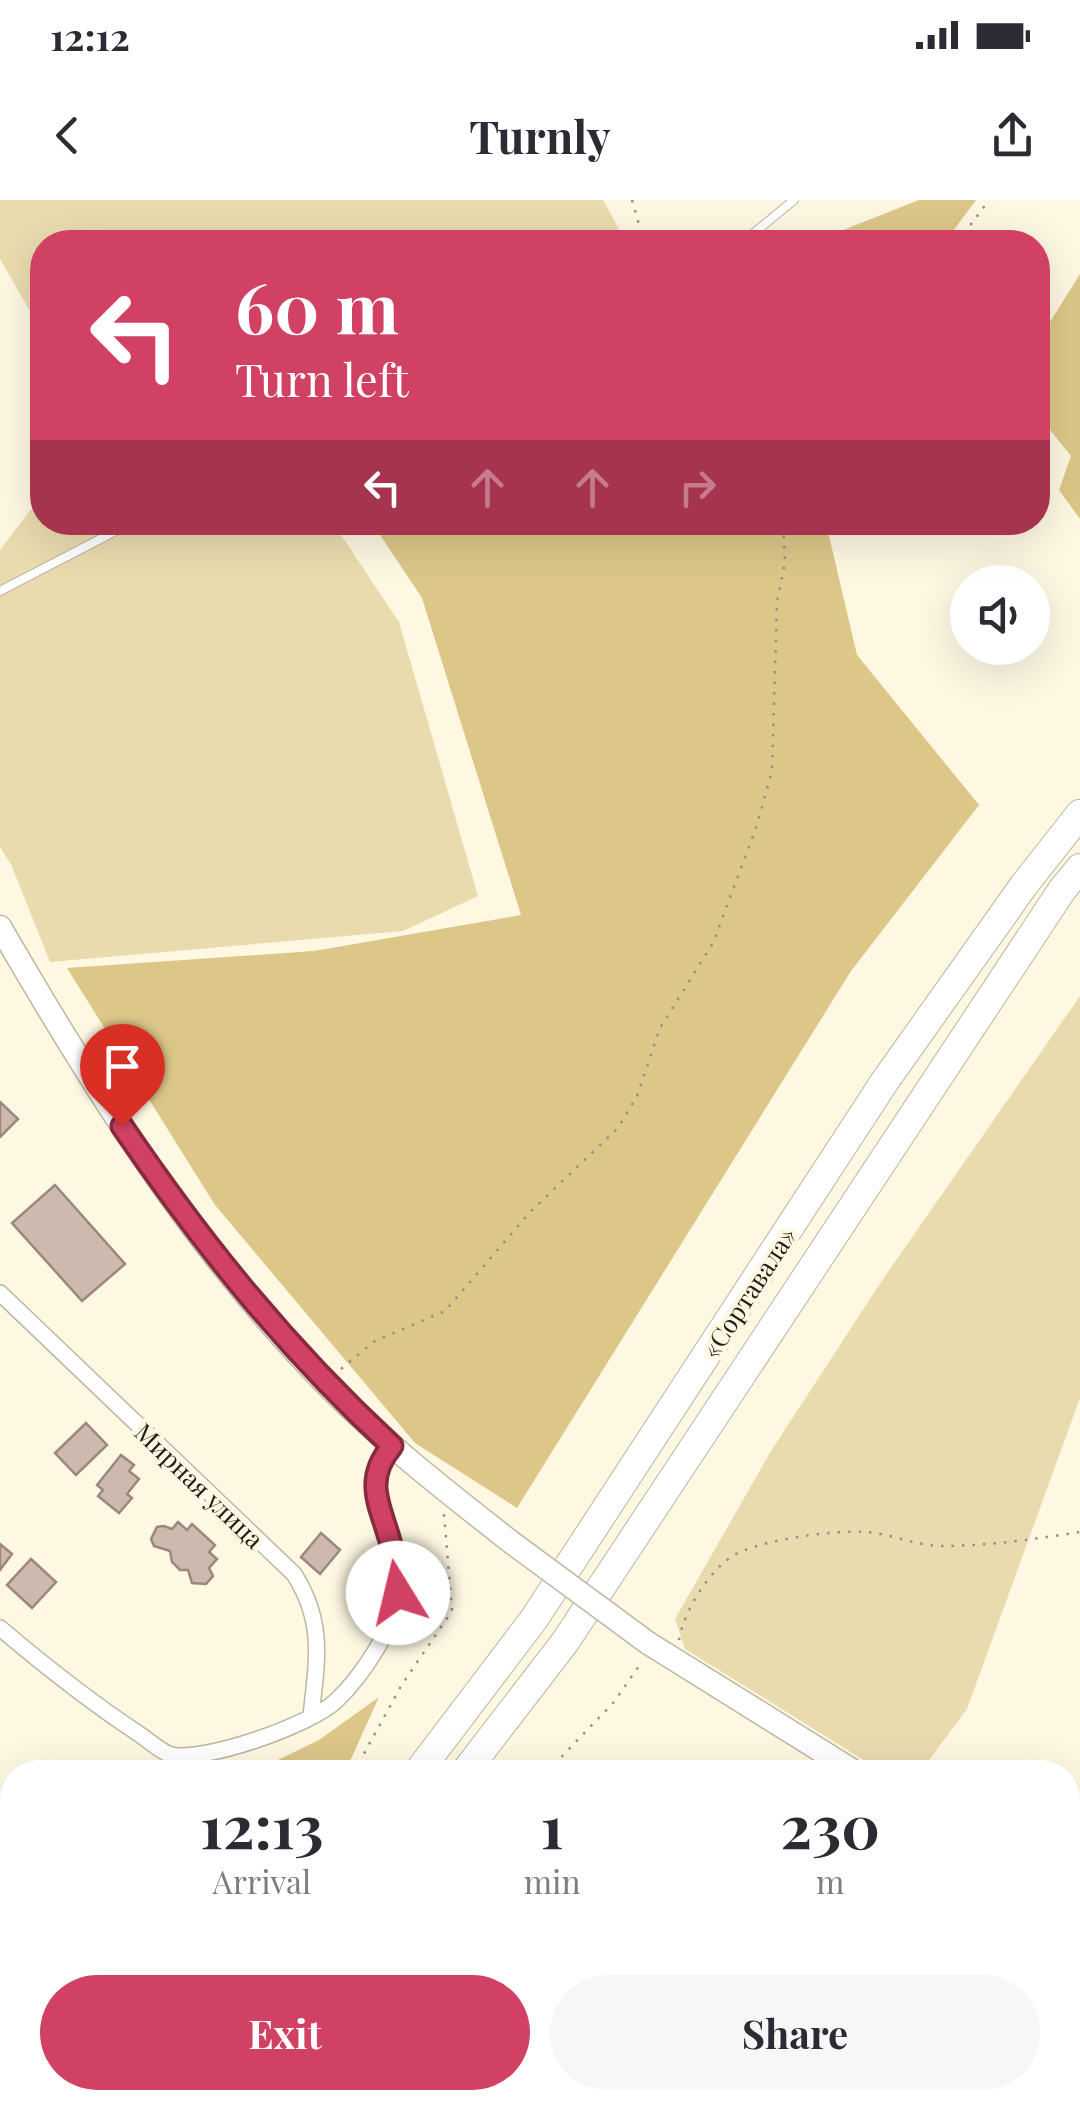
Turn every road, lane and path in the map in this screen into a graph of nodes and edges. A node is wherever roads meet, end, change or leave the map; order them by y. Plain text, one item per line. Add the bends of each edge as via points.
1 (632, 200) edge
2 (794, 200) edge
3 (989, 200) edge
4 (641, 230) edge
5 (758, 230) edge
6 (967, 230) edge
7 (108, 535) edge
8 (783, 535) edge
9 (0, 591) edge
10 (1080, 814) edge
11 (1080, 868) edge
12 (0, 927) edge
13 (0, 1294) edge
14 (326, 1384) junction
15 (392, 1446) junction
16 (436, 1484) junction
17 (1080, 1532) edge
18 (0, 1628) edge
19 (645, 1652) junction
20 (676, 1661) junction
21 (311, 1716) junction
22 (361, 1760) edge
23 (427, 1760) edge
24 (474, 1760) edge
25 (558, 1760) edge
26 (836, 1760) edge

1 - 4 path
2 - 5 lane
3 - 6 path
7 - 9 lane
8 - 14 path via 772,771 713,943 660,1028 637,1096 618,1128 531,1211 445,1311 375,1342
10 - 23 highway, «Сортавала» via 885,1082 534,1620
11 - 24 highway, «Сортавала» via 565,1642
12 - 14 street via 183,1217
13 - 21 street, Мирная улица via 294,1574 310,1600 317,1635
14 - 15 street
15 - 16 street
15 - 21 street via 375,1477 398,1593 380,1646 334,1704
16 - 19 street, bridge
16 - 22 path via 452,1611
17 - 20 path via 938,1546 867,1532 826,1532 740,1552 724,1563 682,1622
18 - 21 street via 74,1691 170,1754 212,1752 278,1734
19 - 20 street
19 - 25 path via 614,1702
20 - 26 street

